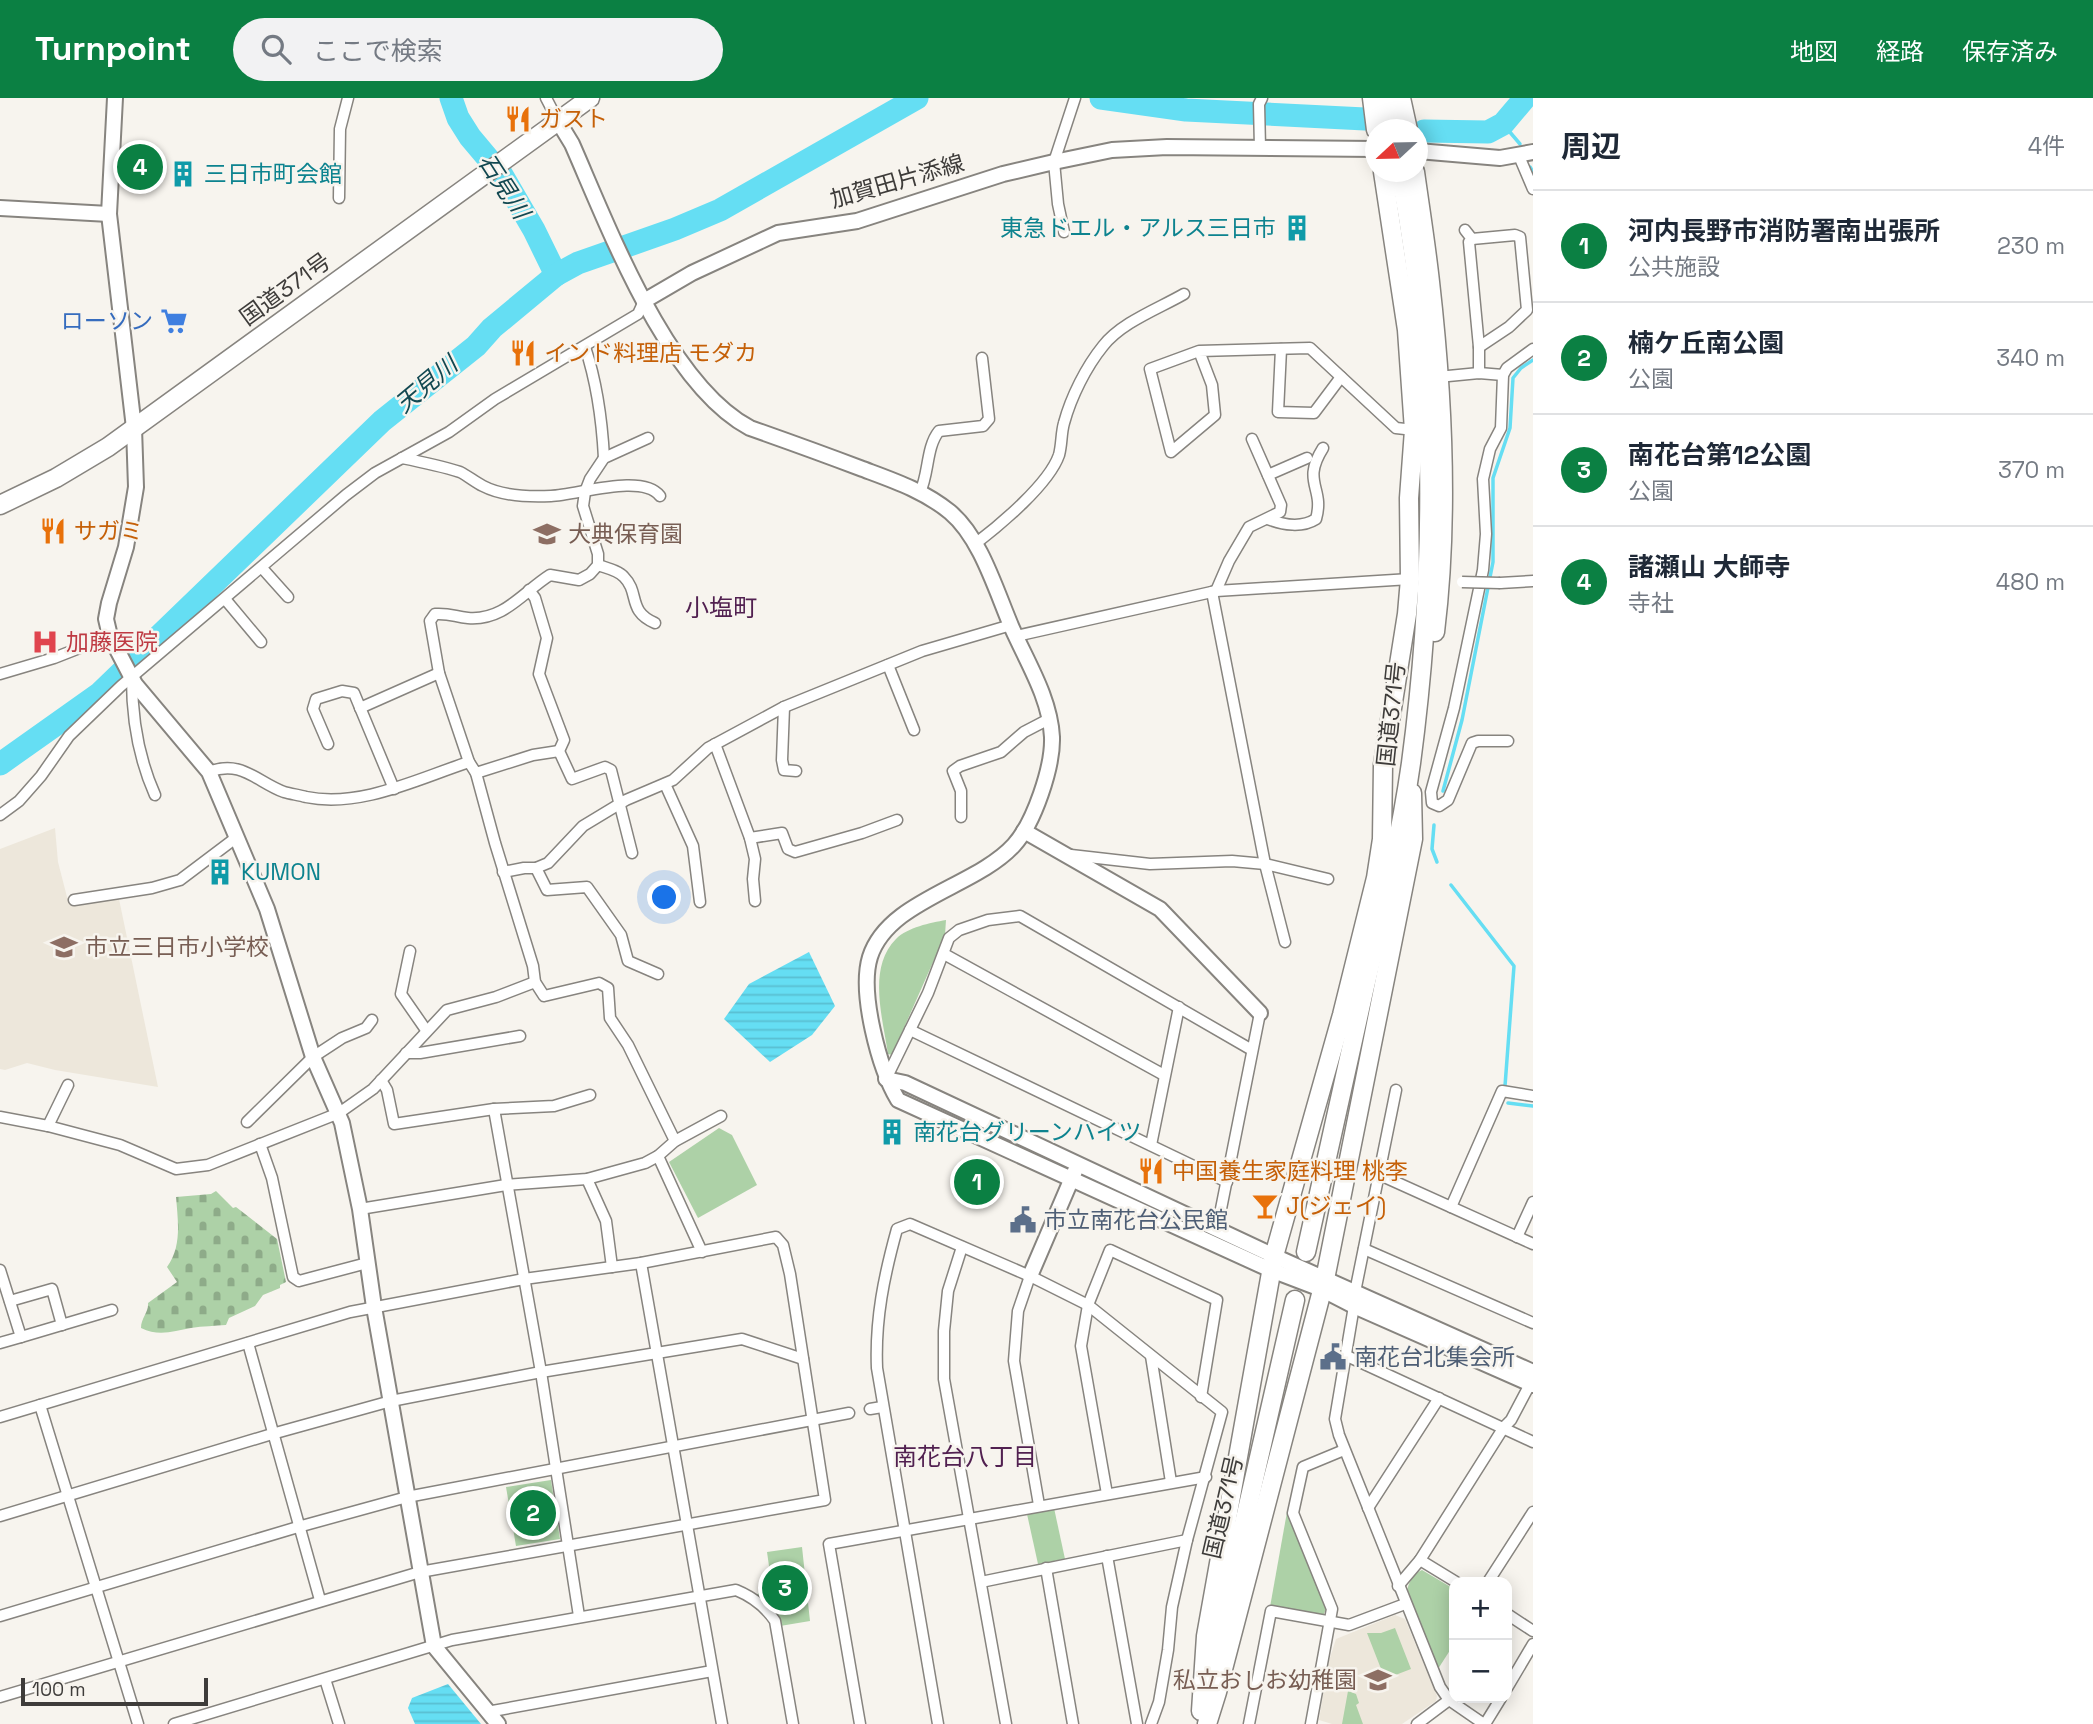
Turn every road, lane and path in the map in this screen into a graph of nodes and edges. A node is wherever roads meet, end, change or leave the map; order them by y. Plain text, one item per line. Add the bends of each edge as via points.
1 (115, 98) edge
2 (348, 98) edge
3 (546, 98) edge
4 (590, 98) edge
5 (1372, 98) edge
6 (1387, 98) edge
7 (1401, 98) edge
8 (1074, 100) edge
9 (1261, 101) edge
10 (1375, 119) edge
11 (1391, 119) edge
12 (1406, 119) edge
13 (558, 121) junction
14 (1260, 143) junction
15 (1365, 148) edge
16 (1428, 152) edge
17 (1526, 154) edge
18 (1054, 162) junction
19 (1385, 182) edge
20 (1403, 182) edge
21 (1416, 182) edge
22 (1533, 188) edge
23 (339, 198) dead end
24 (0, 208) edge
25 (109, 214) junction
26 (1064, 232) dead end
27 (1184, 294) dead end
28 (644, 301) junction
29 (586, 347) junction
30 (1479, 347) junction
31 (1281, 349) junction
32 (1533, 349) edge
33 (1199, 351) junction
34 (982, 358) dead end
35 (1479, 373) junction
36 (1503, 375) junction
37 (1341, 377) junction
38 (1438, 377) junction
39 (134, 428) junction
40 (1414, 430) junction
41 (648, 438) dead end
42 (1252, 439) dead end
43 (1323, 448) dead end
44 (402, 458) junction
45 (604, 458) junction
46 (1307, 458) dead end
47 (1428, 461) junction
48 (1268, 475) junction
49 (585, 492) junction
50 (920, 492) junction
51 (660, 496) dead end
52 (0, 505) edge
53 (1268, 519) junction
54 (975, 544) junction
55 (598, 565) junction
56 (262, 568) junction
57 (1410, 572) junction
58 (1441, 581) junction
59 (1533, 581) edge
60 (529, 590) junction
61 (1214, 591) junction
62 (288, 597) dead end
63 (225, 599) junction
64 (1407, 614) junction
65 (655, 623) dead end
66 (1013, 630) junction
67 (112, 641) junction
68 (261, 642) dead end
69 (1433, 655) junction
70 (888, 665) junction
71 (439, 673) junction
72 (0, 674) edge
73 (131, 677) junction
74 (784, 707) junction
75 (360, 708) junction
76 (1416, 715) junction
77 (1049, 719) junction
78 (914, 730) dead end
79 (1508, 741) dead end
80 (328, 744) dead end
81 (715, 744) junction
82 (559, 751) junction
83 (469, 762) junction
84 (1410, 765) junction
85 (796, 771) dead end
86 (209, 772) junction
87 (476, 773) junction
88 (665, 784) junction
89 (394, 789) junction
90 (155, 796) dead end
91 (620, 803) junction
92 (0, 815) edge
93 (961, 817) dead end
94 (1414, 818) junction
95 (897, 820) dead end
96 (1024, 831) junction
97 (237, 837) junction
98 (750, 838) junction
99 (1397, 842) junction
100 (632, 853) dead end
101 (1067, 854) junction
102 (1265, 864) junction
103 (536, 868) junction
104 (503, 872) junction
105 (1328, 879) dead end
106 (74, 900) dead end
107 (755, 901) dead end
108 (700, 902) dead end
109 (1285, 942) dead end
110 (410, 951) dead end
111 (944, 954) junction
112 (658, 974) dead end
113 (535, 982) junction
114 (1179, 1007) junction
115 (1260, 1013) joint
116 (372, 1020) dead end
117 (426, 1030) junction
118 (910, 1030) junction
119 (520, 1036) dead end
120 (1252, 1050) junction
121 (406, 1053) junction
122 (313, 1057) junction
123 (1164, 1075) junction
124 (886, 1079) junction
125 (381, 1080) junction
126 (68, 1085) dead end
127 (1396, 1090) dead end
128 (590, 1095) dead end
129 (1533, 1096) edge
130 (494, 1109) junction
131 (339, 1113) junction
132 (0, 1116) edge
133 (721, 1116) dead end
134 (247, 1122) dead end
135 (48, 1126) junction
136 (675, 1142) junction
137 (260, 1144) junction
138 (1151, 1145) junction
139 (658, 1156) junction
140 (1079, 1164) junction
141 (1380, 1175) junction
142 (1072, 1178) junction
143 (587, 1179) junction
144 (1227, 1182) junction
145 (506, 1185) junction
146 (1533, 1202) edge
147 (1451, 1207) junction
148 (360, 1209) junction
149 (1217, 1228) junction
150 (1517, 1237) junction
151 (1533, 1244) edge
152 (962, 1247) junction
153 (1364, 1249) junction
154 (702, 1252) junction
155 (1306, 1252) dead end
156 (367, 1262) junction
157 (641, 1263) junction
158 (1273, 1263) junction
159 (612, 1267) junction
160 (0, 1270) edge
161 (1030, 1276) junction
162 (524, 1279) junction
163 (1323, 1284) junction
164 (1350, 1299) junction
165 (1295, 1300) dead end
166 (10, 1301) junction
167 (1088, 1305) junction
168 (374, 1307) junction
169 (112, 1310) dead end
170 (1533, 1323) edge
171 (62, 1325) junction
172 (21, 1337) junction
173 (0, 1343) edge
174 (247, 1343) junction
175 (657, 1354) junction
176 (1151, 1356) junction
177 (1347, 1356) junction
178 (803, 1359) junction
179 (541, 1372) junction
180 (1532, 1380) edge
181 (1201, 1397) junction
182 (1439, 1398) junction
183 (391, 1401) junction
184 (40, 1405) junction
185 (882, 1407) junction
186 (870, 1409) dead end
187 (849, 1413) dead end
188 (0, 1417) edge
189 (814, 1419) junction
190 (1504, 1427) junction
191 (272, 1434) junction
192 (1533, 1442) edge
193 (673, 1447) junction
194 (1344, 1450) junction
195 (556, 1470) junction
196 (1206, 1477) junction
197 (1171, 1482) junction
198 (1107, 1494) junction
199 (69, 1495) junction
200 (407, 1497) junction
201 (1039, 1505) junction
202 (1368, 1508) junction
203 (1533, 1512) edge
204 (0, 1516) edge
205 (969, 1520) junction
206 (686, 1523) junction
207 (298, 1527) junction
208 (904, 1531) junction
209 (1187, 1540) junction
210 (569, 1544) junction
211 (1107, 1556) junction
212 (1420, 1560) junction
213 (1046, 1568) junction
214 (420, 1572) junction
215 (1491, 1577) edge
216 (1449, 1578) edge
217 (981, 1583) junction
218 (1398, 1586) junction
219 (96, 1588) junction
220 (700, 1596) junction
221 (320, 1600) junction
222 (1405, 1604) junction
223 (0, 1616) edge
224 (579, 1616) junction
225 (1512, 1617) edge
226 (1331, 1621) junction
227 (1533, 1631) edge
228 (1533, 1644) edge
229 (434, 1646) junction
230 (119, 1662) junction
231 (712, 1671) junction
232 (325, 1679) junction
233 (1512, 1680) edge
234 (0, 1698) edge
235 (1449, 1700) joint
236 (1454, 1703) edge
237 (1498, 1703) edge
238 (487, 1712) junction
239 (1201, 1719) edge
240 (138, 1724) edge
241 (174, 1724) edge
242 (339, 1724) edge
243 (498, 1724) edge
244 (722, 1724) edge
245 (793, 1724) edge
246 (860, 1724) edge
247 (938, 1724) edge
248 (1006, 1724) edge
249 (1073, 1724) edge
250 (1137, 1724) edge
251 (1151, 1724) edge
252 (1249, 1724) edge
253 (1311, 1724) edge
254 (1417, 1724) edge
255 (1485, 1724) edge

1 - 25 street
2 - 23 street via 340,129
3 - 13 street
4 - 13 highway, 国道371号
5 - 10 highway
6 - 11 highway
7 - 12 highway
8 - 18 street
9 - 14 street
13 - 28 street
13 - 39 highway, 国道371号
14 - 15 street, 加賀田片添線
14 - 18 street, 加賀田片添線 via 1112,150
16 - 17 street via 1500,158
17 - 22 street
18 - 26 street
18 - 28 street, 加賀田片添線 via 857,221 778,233
19 - 40 highway via 1407,330
20 - 47 highway, 国道371号 via 1423,338
21 - 38 highway
24 - 25 street
25 - 39 street
27 - 54 street via 1116,332 1102,347 1073,397 1059,454 1048,474 999,526
28 - 29 street via 638,314
28 - 50 street via 699,387 733,419
29 - 44 street
29 - 45 street via 603,429
30 - 30 street via 1527,310 1520,237 1516,235 1468,234
30 - 35 street
31 - 33 street
31 - 37 street via 1310,348
31 - 37 street via 1278,412 1314,413
32 - 36 street
33 - 33 street via 1150,369 1171,452 1215,415 1212,385
34 - 50 street via 989,419 983,426 939,431 933,438
35 - 36 street
35 - 38 street
36 - 79 street via 1501,428 1483,479 1483,570 1432,803 1439,806 1448,800 1472,743
37 - 40 street via 1396,428
38 - 58 highway
39 - 52 highway, 国道371号 via 56,478
39 - 67 street via 136,487 126,547 106,619
40 - 57 highway
41 - 45 street
42 - 48 street
43 - 53 street via 1312,472 1319,501 1316,519 1302,525
44 - 49 street via 453,470 492,491 531,496
44 - 56 street via 375,473
45 - 49 street
46 - 48 street
47 - 57 highway
47 - 76 highway, 国道371号 via 1426,599
48 - 53 street via 1281,505 1280,512
49 - 51 street via 632,485
49 - 55 street via 583,506
50 - 54 street via 952,513
53 - 61 street via 1249,527
54 - 66 street
55 - 60 street via 579,580 550,575
55 - 65 street via 622,574 630,584 636,609
56 - 62 street
56 - 63 street
57 - 61 street
57 - 64 highway
58 - 59 street, bridge
58 - 69 highway
60 - 71 street via 503,612 467,618 435,614 430,621
60 - 82 street via 547,638 539,674 564,740
61 - 66 street
61 - 102 street
63 - 68 street
63 - 73 street
64 - 99 highway via 1393,794
64 - 158 highway via 1383,765 1382,839 1376,878
66 - 70 street via 962,638
66 - 77 street
67 - 72 street
67 - 73 street
69 - 76 highway
69 - 94 highway
70 - 74 street
70 - 78 street
71 - 75 street
71 - 83 street
73 - 86 street
73 - 90 street via 137,736
73 - 92 street via 69,736 41,776
74 - 81 street
74 - 85 street via 782,760 785,770
75 - 80 street via 354,693 342,691 316,699 313,709
75 - 89 street
76 - 84 highway, 国道371号
77 - 93 street via 1001,752 953,771 961,790
77 - 96 street via 1051,758
81 - 88 street
81 - 98 street
82 - 87 street
82 - 91 street via 572,779 605,767 611,771
83 - 87 street
83 - 89 street
84 - 94 highway
84 - 99 highway, 国道371号
86 - 89 street via 223,766 241,770 284,792 310,798
86 - 97 street
87 - 104 street
88 - 91 street
88 - 108 street via 693,846
91 - 100 street
91 - 103 street via 583,826 548,863
94 - 163 highway
95 - 98 street via 795,852 788,849 782,833
96 - 101 street
96 - 124 street via 1013,846 893,921 881,936 870,957 866,982
97 - 106 street via 180,880
97 - 122 street via 267,909
98 - 107 street
99 - 155 highway, 国道371号
101 - 102 street via 1150,864
101 - 115 street via 1160,909
102 - 105 street
102 - 109 street
103 - 104 street
103 - 112 street via 547,890 587,887 621,935 628,961
104 - 113 street
110 - 117 street via 401,994
111 - 114 street via 949,938 959,930 1020,916
111 - 118 street
111 - 123 street
113 - 117 street via 447,1010
113 - 136 street via 544,996 599,983 608,988 610,1018
114 - 120 street
114 - 123 street
115 - 120 street
116 - 122 street via 366,1028
117 - 121 street
118 - 124 street
118 - 138 street
119 - 121 street
120 - 144 street
121 - 125 street
122 - 131 street
122 - 134 street
123 - 138 street
124 - 140 street via 905,1083
124 - 142 street via 898,1100
125 - 130 street via 394,1124
125 - 131 street
126 - 135 street
127 - 141 street
128 - 130 street via 554,1106
129 - 147 street via 1502,1091
130 - 145 street
131 - 137 street
131 - 148 street
132 - 135 street
133 - 136 street
135 - 137 street via 120,1145 176,1169 208,1165
136 - 139 street
137 - 156 street via 272,1178 293,1278 299,1281
138 - 144 street
139 - 143 street
139 - 154 street
140 - 142 street
140 - 149 street
141 - 147 street
141 - 153 street
142 - 158 street
142 - 161 street
143 - 145 street
143 - 159 street via 606,1221
144 - 149 street
145 - 148 street
145 - 162 street
146 - 150 street
147 - 150 street
148 - 156 street
149 - 158 street
150 - 151 street
152 - 161 street
152 - 185 street via 910,1224 897,1229 877,1319
152 - 205 street via 948,1292 944,1379
153 - 164 street
153 - 170 street
154 - 157 street
154 - 178 street via 776,1237 783,1245 790,1274
156 - 168 street
157 - 159 street
157 - 175 street
158 - 163 street
158 - 239 highway via 1206,1636
159 - 162 street
160 - 166 street
161 - 167 street
161 - 201 street via 1018,1311 1014,1361
162 - 168 street
162 - 179 street
163 - 164 street
163 - 239 highway via 1217,1692
164 - 177 street
164 - 180 street
165 - 239 highway, 国道371号
166 - 171 street via 52,1289
166 - 172 street
167 - 176 street
167 - 181 street via 1110,1250 1217,1300
167 - 198 street via 1081,1346
168 - 174 street
168 - 183 street
169 - 171 street
171 - 172 street
172 - 173 street
174 - 184 street
174 - 191 street
175 - 178 street via 742,1339
175 - 179 street
175 - 193 street
176 - 181 street
176 - 197 street
177 - 182 street
177 - 194 street via 1335,1419
178 - 189 street
179 - 183 street
179 - 195 street
180 - 190 street
181 - 196 street via 1222,1412
182 - 190 street
182 - 202 street
183 - 191 street
183 - 200 street
184 - 188 street
184 - 199 street
185 - 186 street
185 - 208 street
187 - 189 street
189 - 193 street
189 - 206 street via 825,1500
190 - 192 street
190 - 212 street
191 - 199 street
191 - 207 street
193 - 195 street
193 - 206 street
194 - 202 street
194 - 226 street via 1303,1467 1293,1513 1332,1609
195 - 200 street
195 - 210 street
196 - 197 street
196 - 209 street
197 - 198 street
198 - 201 street
199 - 204 street
199 - 219 street
200 - 207 street
200 - 214 street
201 - 205 street
202 - 218 street
203 - 215 street
205 - 208 street
205 - 217 street
206 - 210 street
206 - 220 street
207 - 219 street
207 - 221 street
208 - 246 street via 829,1544
208 - 247 street
209 - 211 street
209 - 251 street via 1159,1702
210 - 214 street
210 - 224 street
211 - 213 street
211 - 250 street
212 - 216 street
212 - 218 street
213 - 217 street
213 - 249 street
214 - 221 street
214 - 229 street
217 - 248 street
218 - 222 street
219 - 223 street
219 - 230 street
220 - 224 street
220 - 231 street
220 - 245 street via 736,1590 767,1609 775,1621
221 - 230 street
222 - 226 street via 1349,1625
222 - 235 street
224 - 229 street
225 - 227 street
226 - 252 street via 1271,1611
226 - 253 street
228 - 233 street
229 - 232 street
229 - 238 street
230 - 234 street
230 - 240 street
231 - 238 street
231 - 244 street
232 - 241 street
232 - 242 street
235 - 254 street
236 - 255 street
237 - 255 street
238 - 243 street

